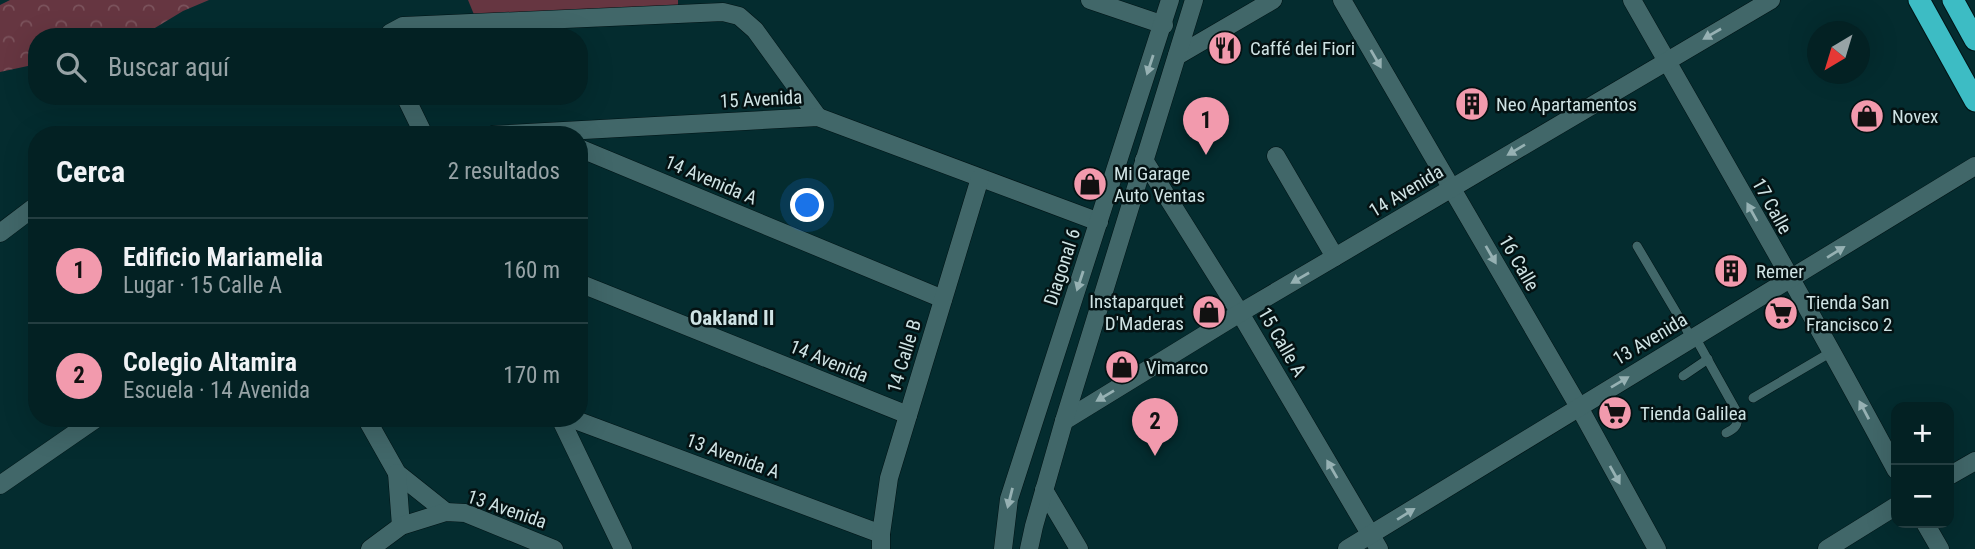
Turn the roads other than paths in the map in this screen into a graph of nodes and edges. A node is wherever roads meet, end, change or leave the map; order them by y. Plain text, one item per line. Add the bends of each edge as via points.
1 (1090, 0) edge
2 (1170, 0) edge
3 (1194, 0) edge
4 (1273, 0) edge
5 (1342, 0) edge
6 (1632, 0) edge
7 (1772, 0) edge
8 (1919, 0) edge
9 (1953, 0) edge
10 (1164, 25) junction
11 (400, 28) edge
12 (1975, 40) edge
13 (1177, 56) junction
14 (1666, 60) junction
15 (1975, 101) edge
16 (409, 105) edge
17 (818, 117) junction
18 (420, 126) edge
19 (588, 130) edge
20 (588, 152) edge
21 (1276, 156) dead end
22 (1144, 160) junction
23 (1975, 166) edge
24 (980, 178) junction
25 (1452, 188) junction
26 (28, 212) edge
27 (1099, 222) junction
28 (0, 233) edge
29 (1637, 246) dead end
30 (1335, 257) junction
31 (1790, 281) junction
32 (588, 287) edge
33 (943, 299) junction
34 (1240, 313) junction
35 (1693, 338) junction
36 (1833, 351) junction
37 (1707, 359) junction
38 (1683, 376) dead end
39 (1753, 398) dead end
40 (1579, 407) junction
41 (908, 415) junction
42 (1064, 421) junction
43 (588, 425) edge
44 (84, 427) edge
45 (371, 427) edge
46 (563, 427) edge
47 (1726, 433) dead end
48 (1975, 461) edge
49 (1893, 465) edge
50 (397, 473) junction
51 (1954, 473) edge
52 (0, 485) edge
53 (1044, 490) junction
54 (1891, 509) edge
55 (446, 512) junction
56 (401, 526) junction
57 (1928, 528) edge
58 (881, 541) edge
59 (1375, 542) edge
60 (545, 547) edge
61 (370, 549) edge
62 (623, 549) edge
63 (1003, 549) edge
64 (1029, 549) edge
65 (1079, 549) edge
66 (1347, 549) edge
67 (1657, 549) edge
68 (1826, 549) edge
69 (1940, 549) edge

1 - 10 street
2 - 10 street, Diagonal 6
3 - 13 street
4 - 13 street
5 -> 25 street, 16 Calle
6 - 14 street, 17 Calle
7 -> 14 street, 14 Avenida
8 - 15 highway
9 - 12 highway
10 -> 27 street, Diagonal 6
11 - 17 street via 723,12 739,16 755,30
13 - 22 street
14 -> 25 street, 14 Avenida
31 -> 14 street, 17 Calle
16 - 18 street
17 - 19 street, 15 Avenida
17 - 24 street, 15 Avenida
20 - 33 street, 14 Avenida A
21 - 30 street
22 - 34 street, 15 Calle A
22 - 42 street
31 -> 23 street, 13 Avenida
24 - 27 street, 15 Avenida
24 - 33 street, 14 Calle B
25 - 30 street, 14 Avenida
25 -> 40 street, 16 Calle
26 - 28 street
27 -> 63 street, Diagonal 6 via 1009,499
29 - 35 lane
30 -> 34 street, 14 Avenida
31 - 35 street, 13 Avenida
31 - 36 street, 17 Calle
32 - 41 street, 14 Avenida
33 - 41 street, 14 Calle B
34 -> 42 street, 14 Avenida
59 -> 34 street, 15 Calle A
35 - 37 lane
40 -> 35 street, 13 Avenida
36 - 39 lane
49 -> 36 street, 17 Calle
37 - 38 lane
37 - 47 lane via 1738,414 1738,423
59 -> 40 street, 13 Avenida
40 -> 67 street, 16 Calle
41 - 58 street, 14 Calle B via 889,478
42 - 53 street
43 - 58 street, 13 Avenida A
44 - 52 street
45 - 50 street
46 - 62 street
48 - 51 street
50 - 55 street
50 - 56 street
53 - 64 street
53 - 65 street
54 - 68 street
55 - 56 street, 13 Avenida
55 - 60 street, 13 Avenida via 465,513
56 - 61 street, 13 Avenida
57 - 69 street
59 - 66 street, 13 Avenida

